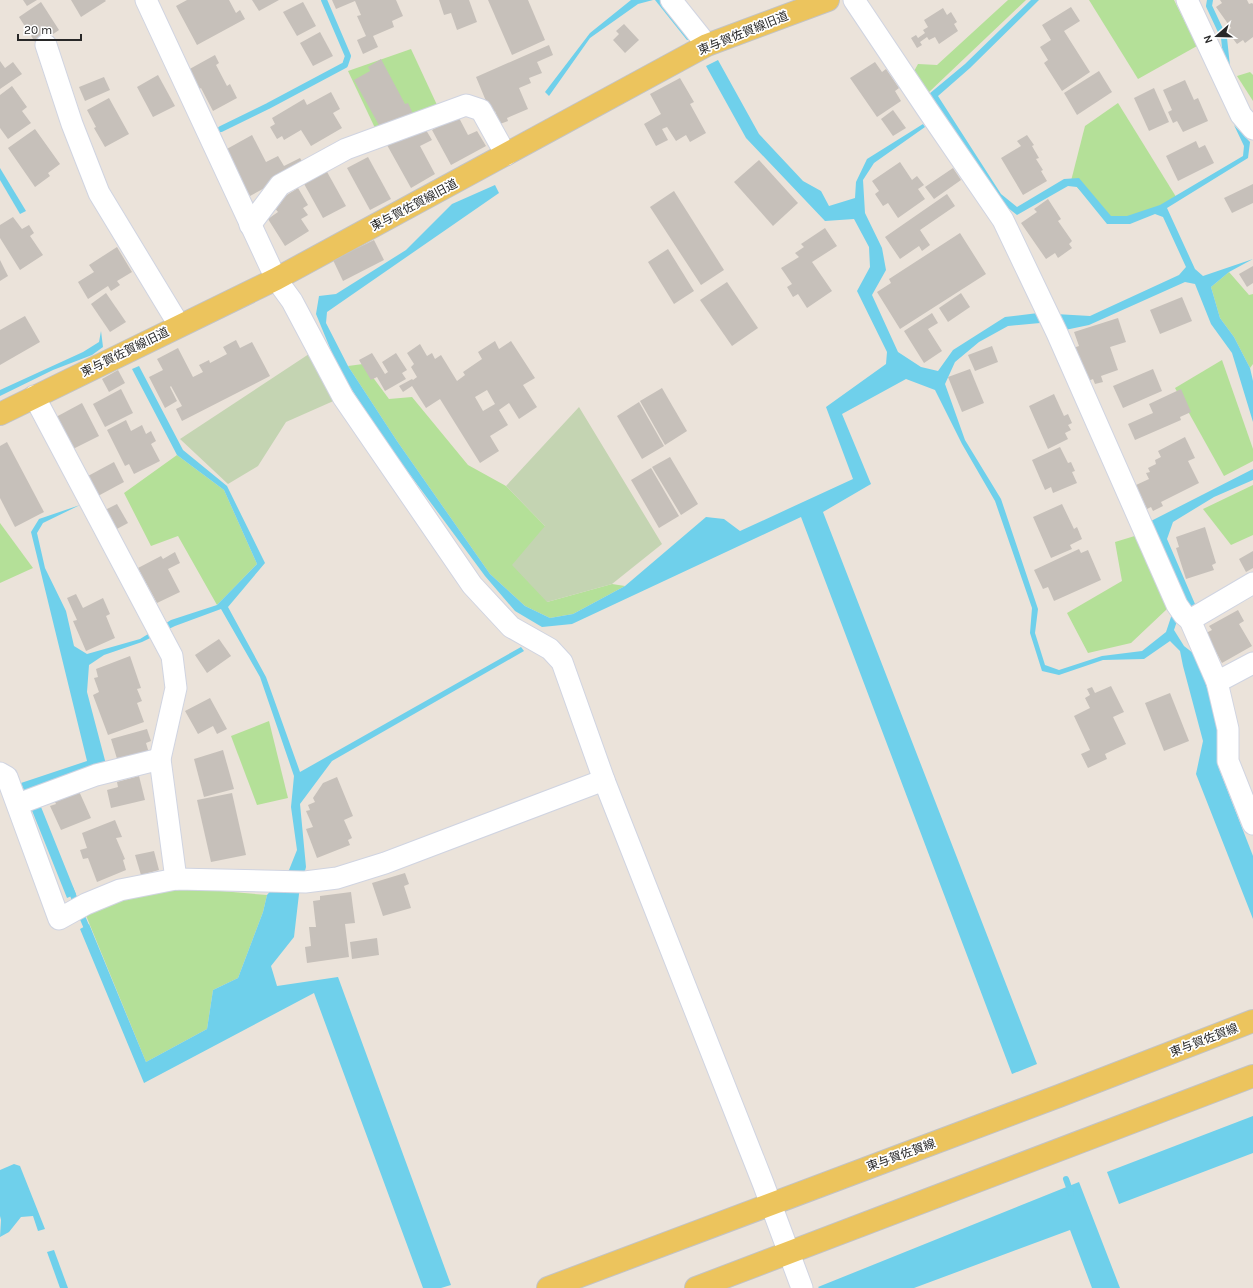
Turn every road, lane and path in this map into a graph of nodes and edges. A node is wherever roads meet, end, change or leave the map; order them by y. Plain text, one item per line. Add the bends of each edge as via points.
1 (146, 0) edge
2 (671, 0) edge
3 (828, 0) edge
4 (854, 0) edge
5 (1187, 0) edge
6 (46, 45) dead end
7 (707, 45) junction
8 (1253, 129) edge
9 (506, 155) junction
10 (250, 225) junction
11 (276, 279) junction
12 (179, 326) junction
13 (34, 396) junction
14 (0, 414) edge
15 (1253, 583) edge
16 (1184, 613) junction
17 (1253, 663) edge
18 (1217, 682) junction
19 (160, 759) junction
20 (0, 773) edge
21 (604, 780) junction
22 (28, 801) junction
23 (1253, 824) edge
24 (176, 879) junction
25 (1253, 1021) edge
26 (1253, 1076) edge
27 (771, 1203) junction
28 (790, 1253) junction
29 (548, 1288) edge
30 (696, 1288) edge
31 (802, 1288) edge

1 - 10 street
2 - 7 street
3 - 7 main road, 東与賀佐賀線旧道
4 - 16 street via 1003,220
5 - 8 street via 1241,115
6 - 12 street via 72,124 99,193
7 - 9 main road, 東与賀佐賀線旧道
9 - 10 street via 481,110 466,104 346,149 280,186
9 - 11 main road, 東与賀佐賀線旧道
10 - 11 street
11 - 12 main road, 東与賀佐賀線旧道
11 - 21 street via 292,301 343,397 472,585 510,627 550,649 562,662
12 - 13 main road, 東与賀佐賀線旧道
13 - 14 main road, 東与賀佐賀線旧道
13 - 19 street via 172,656 176,688
15 - 16 street
16 - 18 street
17 - 18 street
18 - 23 street via 1228,729 1228,761
19 - 22 street via 96,775
19 - 24 street
20 - 22 street via 7,777
21 - 24 street via 385,863 337,878 305,882
21 - 27 street
22 - 24 street via 59,919 120,890
25 - 27 main road, 東与賀佐賀線
26 - 28 main road
27 - 28 street
27 - 29 main road, 東与賀佐賀線
28 - 30 main road
28 - 31 street

